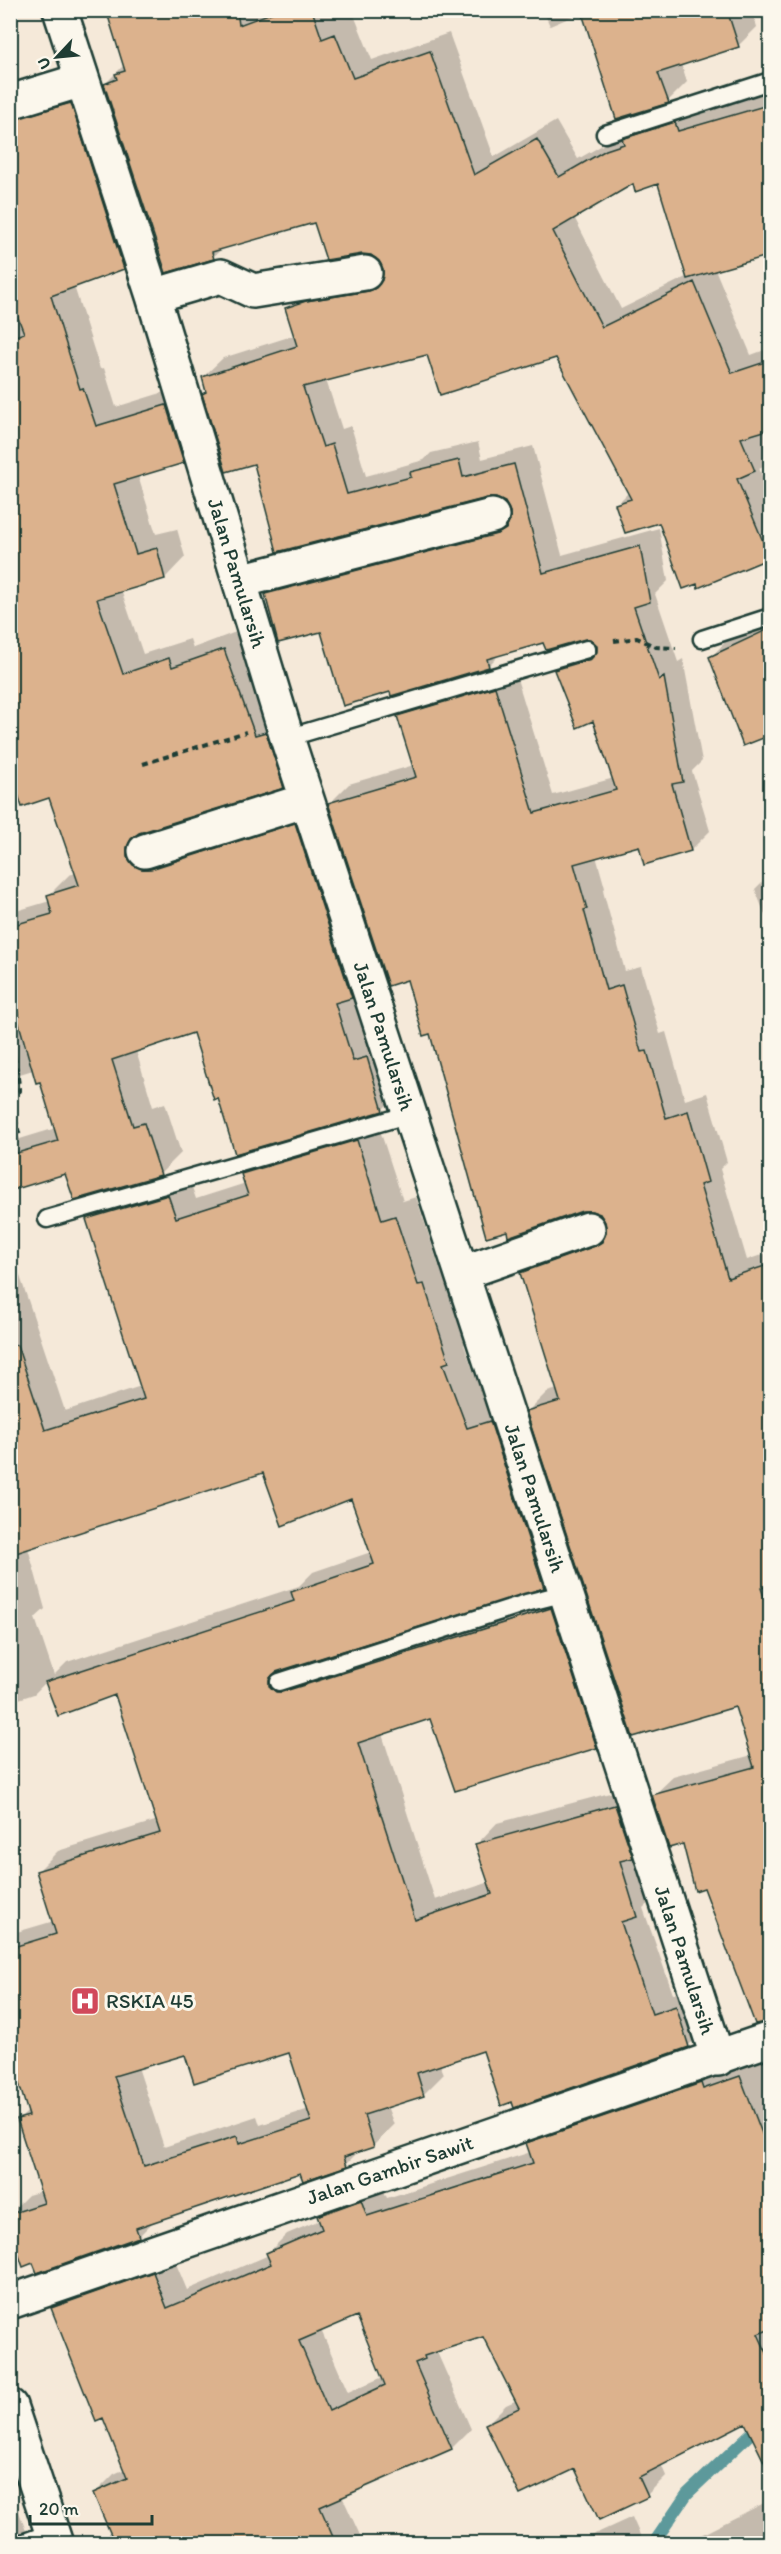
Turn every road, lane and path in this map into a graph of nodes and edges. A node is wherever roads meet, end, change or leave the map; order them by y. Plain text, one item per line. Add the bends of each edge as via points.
1 (60, 10) edge
2 (82, 80) junction
3 (771, 81) edge
4 (10, 102) edge
5 (605, 134) dead end
6 (365, 273) dead end
7 (153, 296) junction
8 (492, 516) dead end
9 (240, 581) junction
10 (771, 617) edge
11 (702, 639) joint
12 (587, 650) joint
13 (284, 730) junction
14 (143, 764) dead end
15 (307, 800) junction
16 (145, 851) dead end
17 (10, 1025) edge
18 (10, 1096) edge
19 (410, 1114) junction
20 (10, 1141) edge
21 (47, 1219) dead end
22 (588, 1229) dead end
23 (462, 1273) junction
24 (566, 1593) junction
25 (279, 1682) dead end
26 (771, 2039) edge
27 (718, 2059) junction
28 (10, 2302) edge
29 (10, 2406) edge
30 (54, 2538) edge
31 (19, 2544) edge

1 - 2 street, Jalan Pamularsih
2 - 4 street
2 - 7 street, Jalan Pamularsih
3 - 5 lane
6 - 7 street via 253,291 221,276
7 - 9 street, Jalan Pamularsih
8 - 9 street
9 - 13 street, Jalan Pamularsih
10 - 11 lane
11 - 12 path via 673,650 637,638
12 - 13 lane
13 - 14 path
13 - 15 street, Jalan Pamularsih
15 - 16 street
15 - 19 street, Jalan Pamularsih
17 - 18 path via 20,1091
18 - 20 path via 20,1137
19 - 21 lane
19 - 23 street, Jalan Pamularsih
22 - 23 street
23 - 24 street, Jalan Pamularsih
24 - 25 lane
24 - 27 street, Jalan Pamularsih
26 - 27 street, Jalan Gambir Sawit
27 - 28 street, Jalan Gambir Sawit
29 - 30 street
30 - 31 lane

